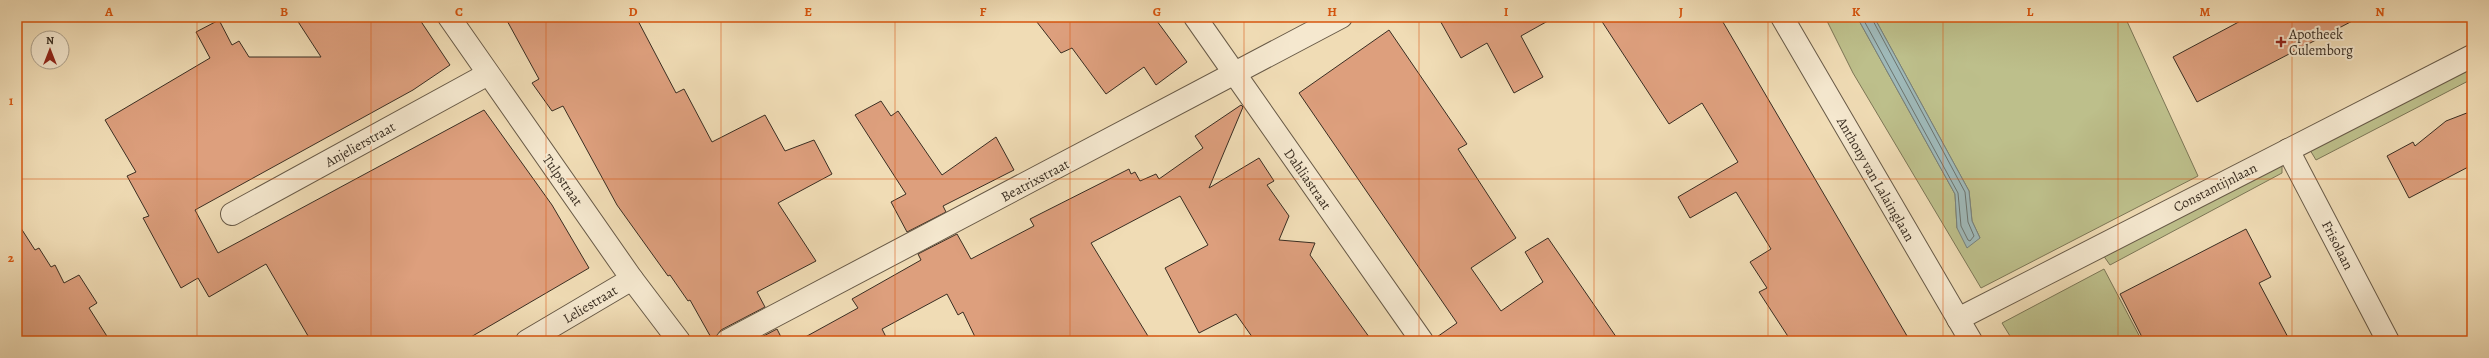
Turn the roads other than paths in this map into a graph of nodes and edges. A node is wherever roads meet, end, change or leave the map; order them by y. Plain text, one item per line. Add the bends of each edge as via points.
1 (449, 17) edge
2 (1195, 17) edge
3 (1341, 17) edge
4 (1782, 17) edge
5 (2472, 56) edge
6 (488, 74) junction
7 (1234, 75) junction
8 (2288, 150) junction
9 (232, 214) dead end
10 (632, 278) junction
11 (1958, 319) junction
12 (527, 341) edge
13 (679, 341) edge
14 (727, 341) edge
15 (1422, 341) edge
16 (1970, 341) edge
17 (2388, 341) edge

1 - 6 street, Tulpstraat
2 - 7 street, Dahliastraat
3 - 7 street, Beatrixstraat
4 - 11 street, Anthony van Lalainglaan
5 - 8 street, Constantijnlaan
6 - 9 street, Anjelierstraat
6 - 10 street, Tulpstraat
7 - 14 street, Beatrixstraat
7 - 15 street, Dahliastraat
8 - 11 street, Constantijnlaan
8 - 17 street, Frisolaan
10 - 12 street, Leliestraat
10 - 13 street, Tulpstraat
11 - 16 street, Anthony van Lalainglaan

